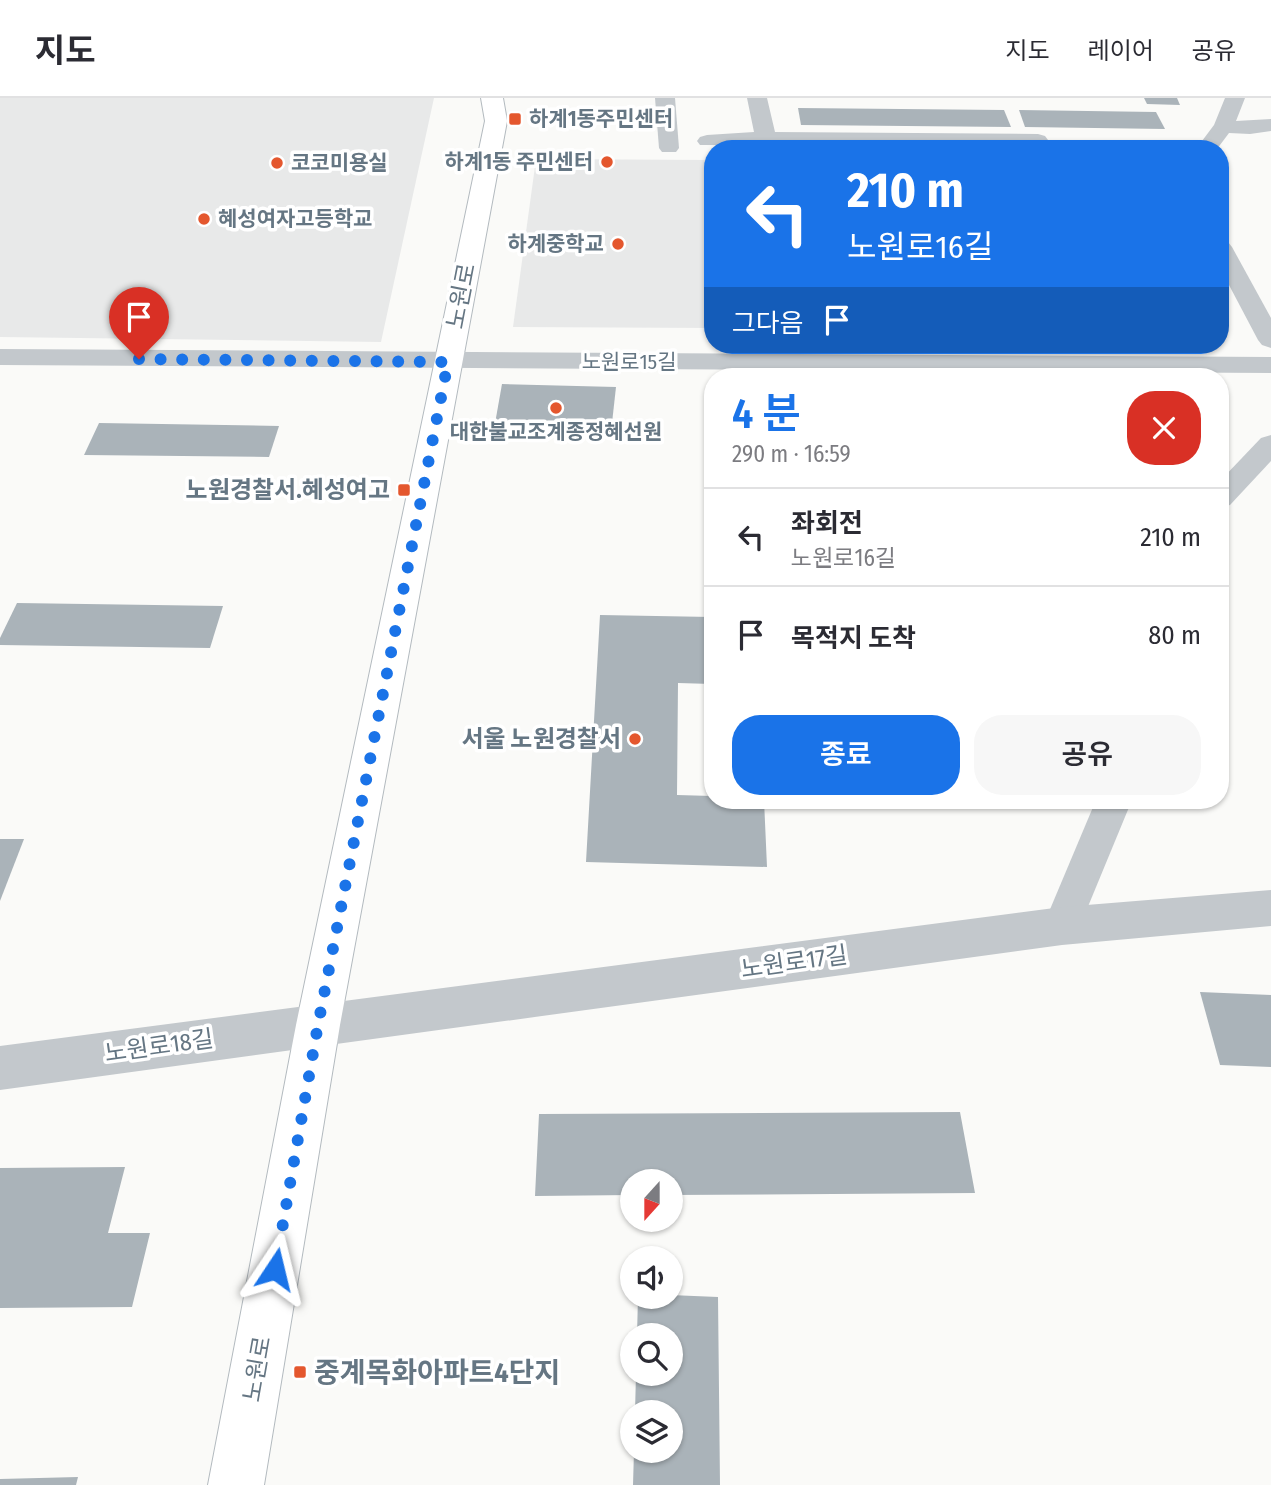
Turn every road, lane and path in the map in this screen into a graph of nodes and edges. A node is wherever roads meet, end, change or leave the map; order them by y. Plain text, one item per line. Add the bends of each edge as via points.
1 (492, 98) edge
2 (665, 98) edge
3 (757, 98) edge
4 (1235, 98) edge
5 (1271, 125) edge
6 (1224, 126) junction
7 (764, 130) junction
8 (706, 131) dead end
9 (1038, 140) dead end
10 (1213, 140) edge
11 (669, 148) dead end
12 (1229, 263) edge
13 (1271, 340) edge
14 (0, 357) edge
15 (448, 362) junction
16 (1271, 365) edge
17 (1271, 444) edge
18 (1229, 488) edge
19 (1110, 809) edge
20 (1271, 908) edge
21 (1062, 926) junction
22 (318, 1025) junction
23 (0, 1068) edge
24 (236, 1485) edge

1 - 15 main road, 노원로 via 496,121
2 - 11 street
3 - 7 street
4 - 6 street
5 - 6 street
6 - 10 street
7 - 8 street
7 - 9 street
12 - 13 street
14 - 15 street, 노원로15길
15 - 16 street, 노원로15길
15 - 22 main road, 노원로
17 - 18 street
19 - 21 street
20 - 21 street, 노원로17길
21 - 22 street, 노원로17길
22 - 23 street, 노원로18길
22 - 24 main road, 노원로

